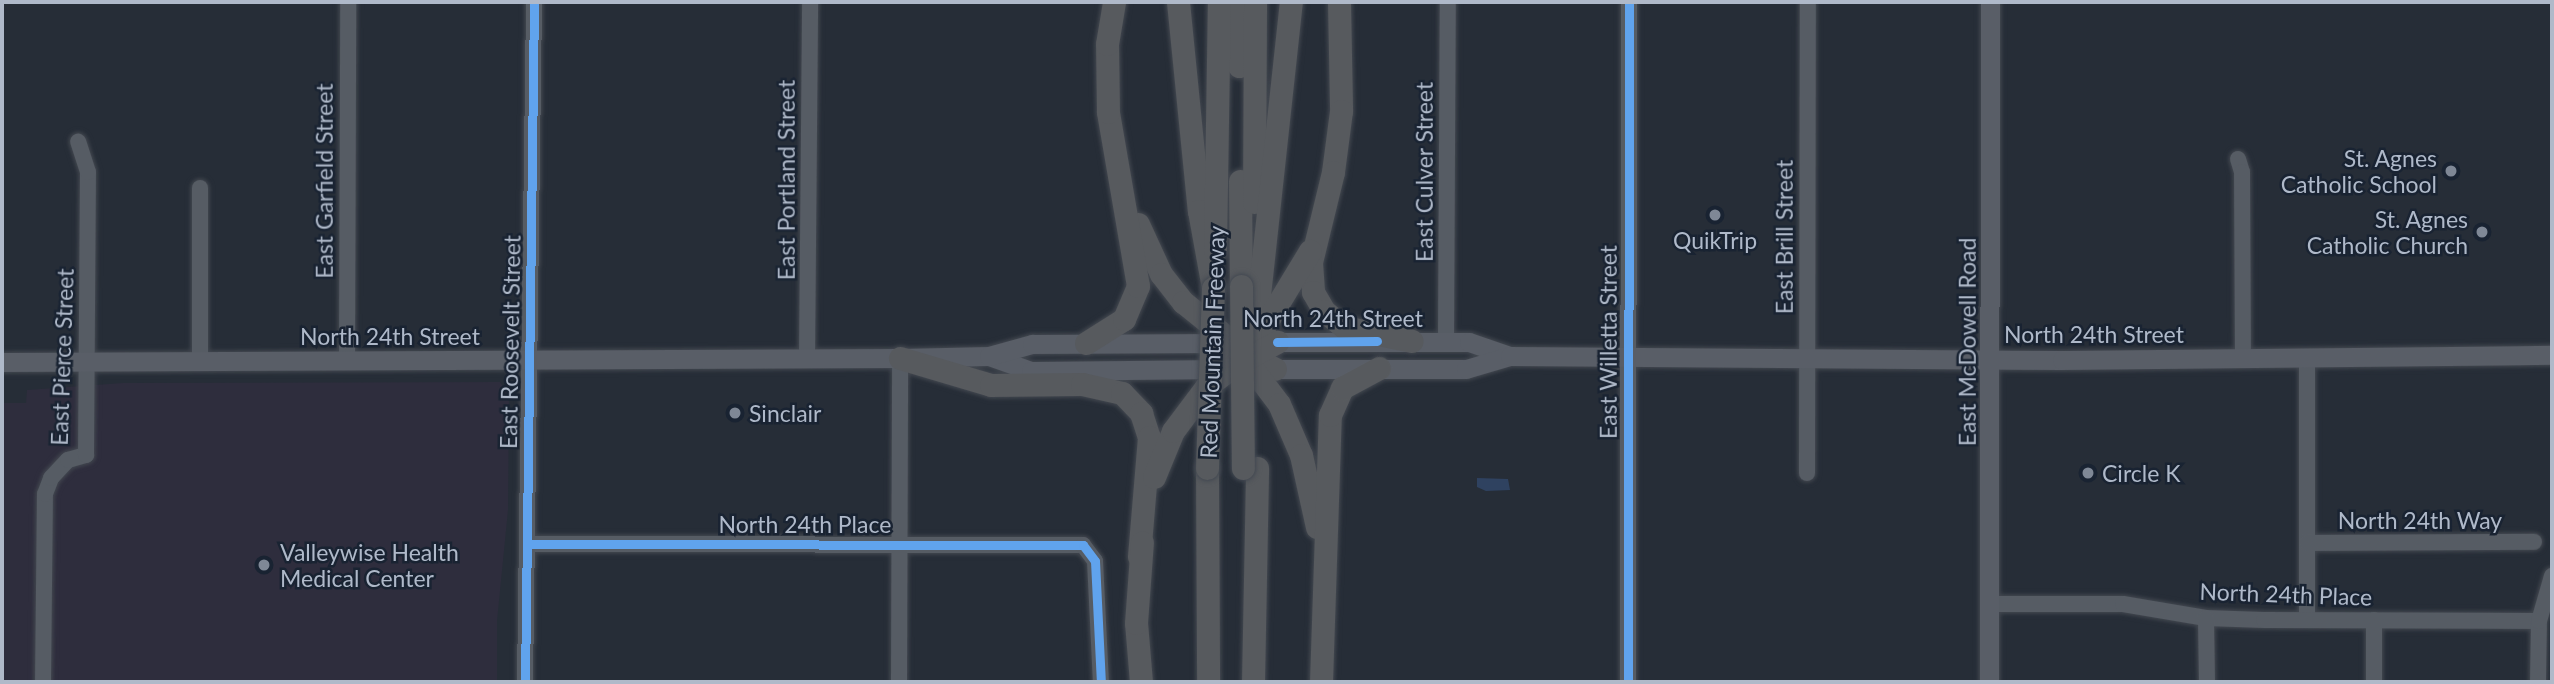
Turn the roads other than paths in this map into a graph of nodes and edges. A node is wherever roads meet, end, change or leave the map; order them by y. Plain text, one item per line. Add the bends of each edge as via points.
1 (348, 2) edge
2 (534, 2) edge
3 (810, 2) edge
4 (1114, 2) edge
5 (1219, 2) edge
6 (1239, 2) edge
7 (1255, 2) edge
8 (1291, 2) edge
9 (1339, 2) edge
10 (1448, 2) edge
11 (1629, 2) edge
12 (1808, 2) edge
13 (1990, 2) edge
14 (1179, 7) edge
15 (78, 142) dead end
16 (2238, 159) dead end
17 (1119, 172) junction
18 (200, 188) dead end
19 (1315, 242) junction
20 (1252, 285) junction
21 (1213, 288) junction
22 (1412, 341) junction
23 (1277, 342) joint
24 (1446, 342) junction
25 (1086, 343) junction
26 (1243, 355) junction
27 (2552, 355) edge
28 (989, 356) junction
29 (1510, 356) junction
30 (1627, 356) junction
31 (1807, 357) junction
32 (2307, 357) junction
33 (900, 358) junction
34 (2243, 358) junction
35 (807, 359) junction
36 (1993, 359) junction
37 (347, 360) junction
38 (528, 360) junction
39 (200, 361) junction
40 (2, 362) edge
41 (86, 362) junction
42 (1379, 368) junction
43 (1250, 468) junction
44 (1807, 472) dead end
45 (2534, 542) dead end
46 (900, 543) junction
47 (2307, 543) junction
48 (527, 544) junction
49 (1139, 557) junction
50 (1325, 572) junction
51 (2551, 576) edge
52 (1990, 604) junction
53 (2206, 618) junction
54 (2307, 619) junction
55 (2374, 620) junction
56 (2539, 621) junction
57 (43, 682) edge
58 (525, 682) edge
59 (899, 682) edge
60 (1101, 682) edge
61 (1142, 682) edge
62 (1208, 682) edge
63 (1253, 682) edge
64 (1321, 682) edge
65 (1628, 682) edge
66 (1989, 682) edge
67 (2207, 682) edge
68 (2374, 682) edge
69 (2538, 682) edge

1 - 37 street, East Garfield Street
2 - 38 street, East Roosevelt Street
3 - 35 street, East Portland Street
4 - 17 highway via 1106,78
5 - 21 highway, Red Mountain Freeway
6 - 20 highway
7 - 20 highway, Red Mountain Freeway
8 - 20 highway
9 - 19 highway via 1341,111 1333,172
10 - 24 street, East Culver Street
11 - 30 street, East Willetta Street
12 - 31 street, East Brill Street
13 - 36 main road, East McDowell Road
14 - 21 highway via 1199,211
15 - 41 street, East Pierce Street via 88,172
16 - 34 street via 2242,172
17 - 25 highway via 1138,286 1124,319
17 - 26 highway via 1161,274 1198,317
18 - 39 street
19 - 22 highway via 1311,280 1324,311 1353,331
19 - 26 highway
20 - 26 highway, Red Mountain Freeway
20 - 43 highway, bridge
21 - 62 highway, Red Mountain Freeway, bridge
22 - 23 main road, North 24th Street
22 - 24 main road, North 24th Street
23 - 26 highway
24 - 29 main road, North 24th Street via 1469,342
25 - 26 main road, North 24th Street
25 - 28 main road, North 24th Street via 1032,344
26 - 28 main road, North 24th Street via 1031,371
26 - 42 main road, North 24th Street
26 - 43 highway, Red Mountain Freeway
26 - 49 highway via 1206,387 1173,431 1154,477
26 - 50 highway via 1293,430 1308,480
27 - 32 main road, North 24th Street
28 - 33 main road, North 24th Street
29 - 30 main road, North 24th Street
29 - 42 main road, North 24th Street via 1466,369
30 - 31 main road, North 24th Street
30 - 65 street, East Willetta Street
31 - 36 main road, North 24th Street
31 - 44 street, East Brill Street
32 - 34 main road, North 24th Street
32 - 47 street
33 - 35 main road, North 24th Street
33 - 46 street
33 - 49 highway via 991,385 1095,385 1128,398 1141,413 1149,437
34 - 36 main road, North 24th Street
35 - 38 main road, North 24th Street
36 - 52 main road, East McDowell Road
37 - 38 main road, North 24th Street
37 - 39 main road, North 24th Street
38 - 48 street, East Roosevelt Street
39 - 41 main road, North 24th Street
40 - 41 main road, North 24th Street
41 - 57 street, East Pierce Street via 86,455 68,460 51,478 45,494
42 - 50 highway via 1342,388 1330,415
43 - 63 highway, Red Mountain Freeway
45 - 47 street, North 24th Way
46 - 48 street, North 24th Place
46 - 59 street
46 - 60 street, North 24th Place via 1083,545 1095,561
47 - 54 street
48 - 58 street, East Roosevelt Street
49 - 61 highway via 1136,623
50 - 64 highway
51 - 56 street
52 - 53 street, North 24th Place via 2123,604
52 - 66 main road, East McDowell Road
53 - 54 street, North 24th Place
53 - 67 street
54 - 55 street, North 24th Place
55 - 56 street, North 24th Place
55 - 68 street
56 - 69 street

